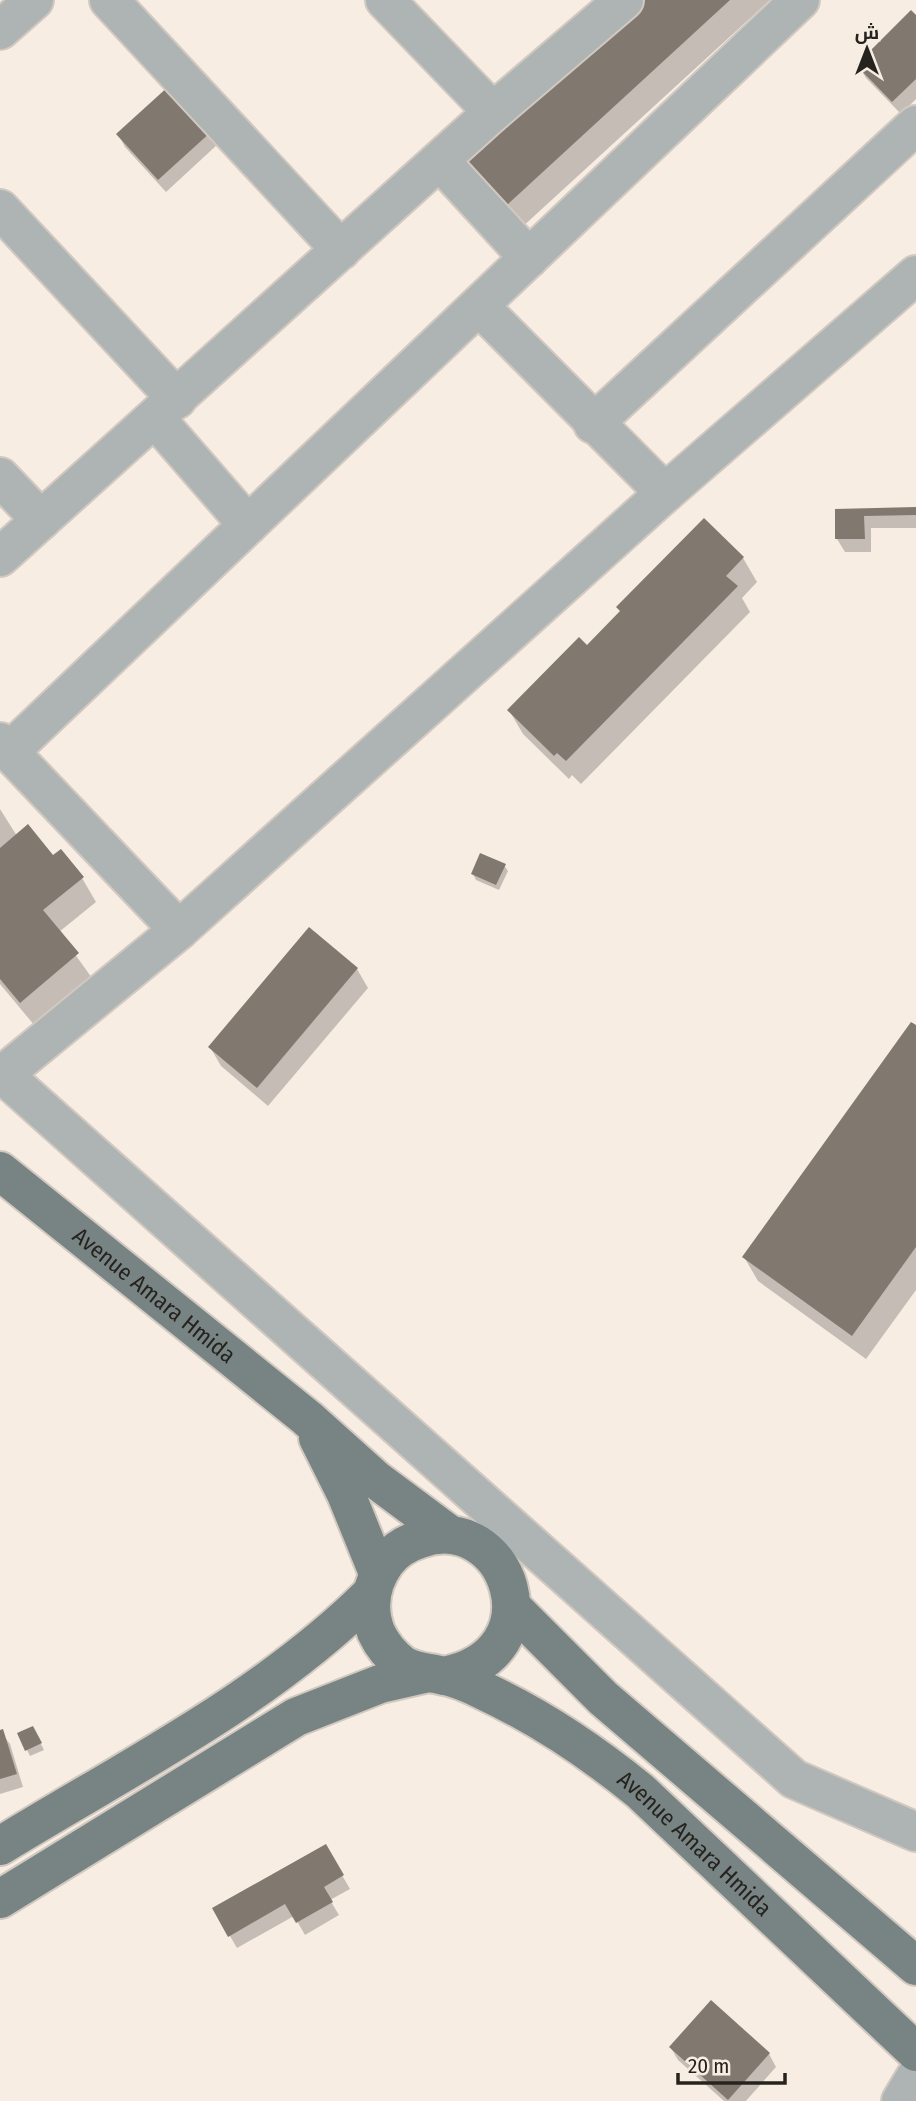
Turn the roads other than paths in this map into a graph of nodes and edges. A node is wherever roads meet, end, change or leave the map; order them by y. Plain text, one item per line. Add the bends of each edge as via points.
1 (34, 0) edge
2 (109, 0) edge
3 (385, 0) edge
4 (624, 0) edge
5 (800, 0) edge
6 (0, 30) edge
7 (493, 112) junction
8 (916, 125) edge
9 (440, 161) junction
10 (0, 209) edge
11 (341, 250) junction
12 (529, 258) junction
13 (915, 277) edge
14 (479, 306) junction
15 (166, 408) junction
16 (593, 424) junction
17 (0, 477) edge
18 (665, 494) junction
19 (41, 520) junction
20 (248, 525) junction
21 (0, 557) edge
22 (5, 747) edge
23 (179, 930) junction
24 (1, 1075) edge
25 (0, 1171) edge
26 (307, 1418) junction
27 (475, 1531) junction
28 (375, 1583) junction
29 (512, 1607) junction
30 (434, 1675) junction
31 (916, 1832) edge
32 (0, 1846) edge
33 (0, 1899) edge
34 (916, 1966) edge
35 (916, 2052) edge
36 (916, 2076) edge
37 (901, 2101) edge

1 - 6 street
2 - 11 street
3 - 7 street
4 - 7 street
5 - 12 street
7 - 9 street
8 - 16 street
9 - 11 street
9 - 12 street
10 - 15 street
11 - 15 street
12 - 14 street
13 - 18 street
14 - 16 street
14 - 20 street
15 - 19 street
15 - 20 street
16 - 18 street
17 - 19 street
18 - 23 street
19 - 21 street
20 - 22 street
22 - 23 street
23 - 24 street
24 - 27 street
25 - 26 main road, Avenue Amara Hmida
26 - 27 main road, Avenue Amara Hmida via 375,1479
26 - 28 main road, Avenue Amara Hmida via 346,1494
27 - 28 main road via 407,1543 391,1556
27 - 29 main road via 501,1567
27 - 31 street via 794,1779
28 - 30 main road via 371,1614 377,1634 404,1665
28 - 32 main road via 340,1624 272,1679
29 - 30 main road via 499,1647 484,1661 466,1672
29 - 34 main road, Avenue Amara Hmida via 603,1698
30 - 33 main road via 380,1684 296,1717
30 - 35 main road, Avenue Amara Hmida via 484,1691 542,1722 619,1774
36 - 37 street

